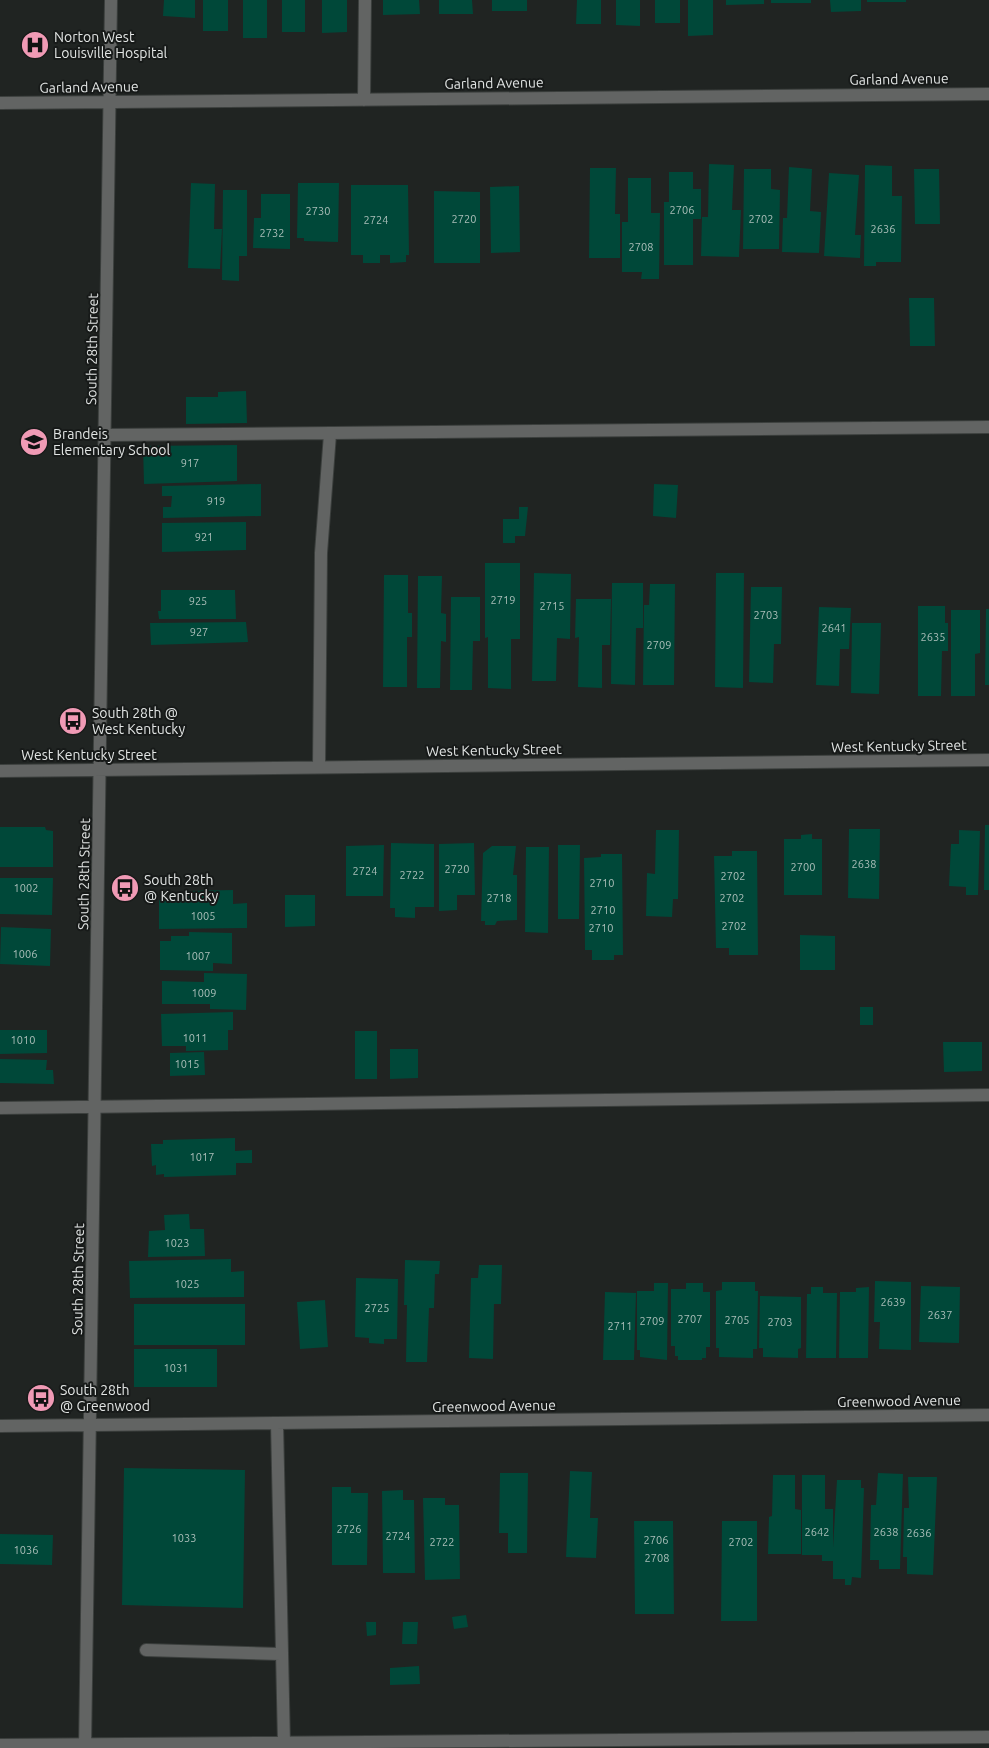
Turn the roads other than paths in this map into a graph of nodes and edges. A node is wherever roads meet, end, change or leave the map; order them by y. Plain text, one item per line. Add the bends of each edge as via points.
1 (111, 0) edge
2 (365, 0) edge
3 (989, 94) edge
4 (364, 100) junction
5 (110, 102) junction
6 (0, 103) edge
7 (989, 428) edge
8 (330, 434) junction
9 (105, 435) junction
10 (989, 760) edge
11 (319, 767) junction
12 (100, 770) junction
13 (0, 771) edge
14 (989, 1094) edge
15 (95, 1107) junction
16 (0, 1108) edge
17 (989, 1415) edge
18 (277, 1423) junction
19 (90, 1425) junction
20 (0, 1426) edge
21 (146, 1650) dead end
22 (280, 1654) junction
23 (989, 1737) edge
24 (284, 1744) junction
25 (0, 1745) edge
26 (85, 1746) edge

1 - 5 street, South 28th Street
2 - 4 street
3 - 4 street, Garland Avenue
4 - 5 street, Garland Avenue
5 - 6 street, Garland Avenue
5 - 9 street, South 28th Street
7 - 8 street
8 - 9 street
8 - 11 street via 320,552
9 - 12 street, South 28th Street
10 - 11 street, West Kentucky Street
11 - 12 street, West Kentucky Street
12 - 13 street, West Kentucky Street
12 - 15 street, South 28th Street
14 - 15 street
15 - 16 street
15 - 19 street, South 28th Street
17 - 18 street, Greenwood Avenue
18 - 19 street, Greenwood Avenue
18 - 22 street
19 - 20 street, Greenwood Avenue
19 - 26 street, South 28th Street
21 - 22 street
22 - 24 street
23 - 24 street
24 - 26 street
25 - 26 street

